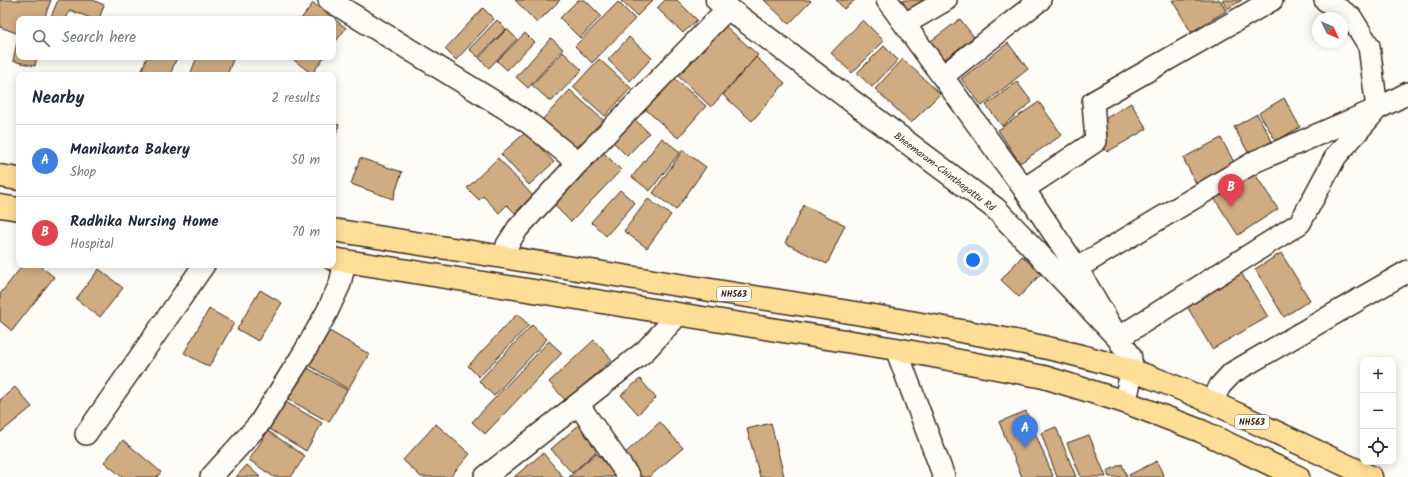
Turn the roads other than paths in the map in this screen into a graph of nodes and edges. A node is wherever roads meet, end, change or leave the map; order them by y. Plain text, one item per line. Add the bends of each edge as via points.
1 (329, 0) edge
2 (887, 0) edge
3 (946, 0) edge
4 (1040, 0) edge
5 (1272, 0) edge
6 (1325, 0) edge
7 (722, 4) edge
8 (905, 24) junction
9 (943, 76) junction
10 (1408, 93) edge
11 (1377, 109) junction
12 (578, 163) junction
13 (0, 176) edge
14 (16, 179) edge
15 (1024, 188) junction
16 (0, 206) edge
17 (16, 209) edge
18 (336, 230) edge
19 (504, 257) junction
20 (339, 260) edge
21 (202, 268) edge
22 (1077, 268) junction
23 (1408, 271) edge
24 (678, 315) junction
25 (1118, 338) junction
26 (896, 349) junction
27 (1132, 371) junction
28 (1125, 402) junction
29 (1212, 402) junction
30 (578, 404) junction
31 (86, 434) dead end
32 (487, 476) edge
33 (211, 477) edge
34 (629, 477) edge
35 (944, 477) edge
36 (1298, 477) edge
37 (1371, 477) edge

1 - 12 street via 529,123
2 - 8 street
3 - 8 street
4 - 9 street
5 - 15 street via 1093,102 1096,141
6 - 11 street via 1351,17 1369,46
7 - 12 street
7 - 25 street, Bheemaram-Chinthagattu Rd via 996,209
8 - 9 street
9 - 15 street
10 - 11 street
11 - 22 street via 1256,161
11 - 25 street via 1336,156 1300,223
12 - 19 street via 518,228 507,245
13 - 14 highway
15 - 22 street
16 - 17 highway
18 - 19 highway, NH563
19 - 27 highway, NH563 via 976,334 1053,350
20 - 24 highway
20 - 33 street via 340,284 305,351 259,424
21 - 31 street
22 - 25 street
23 - 29 street via 1232,373 1220,386
24 - 26 highway
24 - 30 street via 645,351
25 - 27 street, Bheemaram-Chinthagattu Rd via 1130,356
26 - 28 highway via 1044,377
26 - 35 street
27 - 28 street, Bheemaram-Chinthagattu Rd
27 - 29 highway, NH563
28 - 36 highway via 1201,432
29 - 37 highway, NH563
30 - 32 street
30 - 34 street

